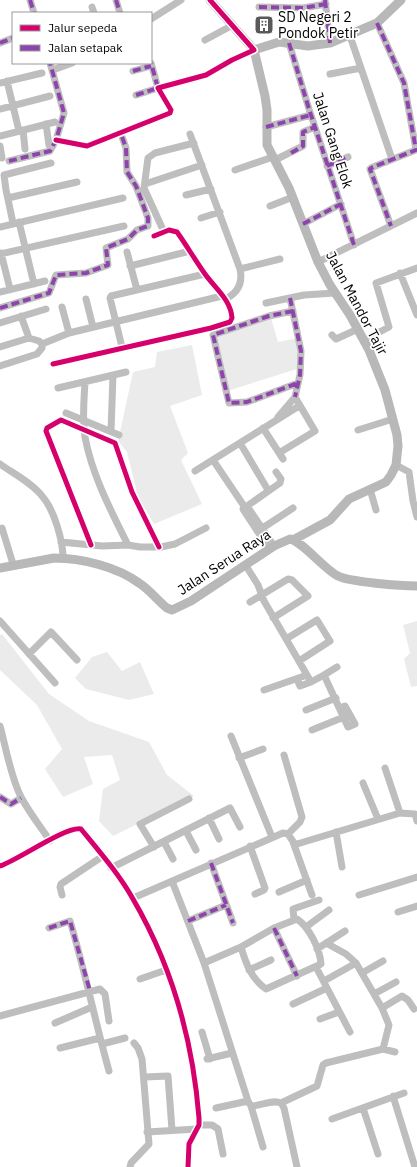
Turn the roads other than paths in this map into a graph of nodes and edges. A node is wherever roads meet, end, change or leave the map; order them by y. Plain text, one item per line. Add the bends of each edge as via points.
1 (30, 0) edge
2 (116, 0) edge
3 (181, 0) edge
4 (210, 0) edge
5 (401, 0) edge
6 (325, 2) edge
7 (259, 7) dead end
8 (34, 12) edge
9 (120, 12) edge
10 (152, 18) edge
11 (377, 22) junction
12 (231, 26) junction
13 (350, 36) junction
14 (12, 38) edge
15 (205, 40) dead end
16 (289, 42) junction
17 (0, 43) edge
18 (330, 43) junction
19 (254, 50) junction
20 (67, 64) edge
21 (151, 64) edge
22 (51, 67) edge
23 (361, 68) junction
24 (132, 71) dead end
25 (42, 73) dead end
26 (330, 74) dead end
27 (4, 82) edge
28 (158, 88) junction
29 (136, 95) dead end
30 (50, 96) dead end
31 (13, 106) junction
32 (0, 109) edge
33 (311, 115) junction
34 (55, 122) dead end
35 (46, 124) junction
36 (315, 127) junction
37 (266, 128) junction
38 (21, 130) junction
39 (121, 134) junction
40 (190, 134) dead end
41 (0, 136) edge
42 (56, 140) junction
43 (194, 143) junction
44 (49, 145) dead end
45 (0, 146) edge
46 (26, 149) dead end
47 (348, 157) dead end
48 (2, 158) dead end
49 (274, 159) junction
50 (392, 159) junction
51 (9, 161) dead end
52 (51, 163) dead end
53 (202, 165) junction
54 (327, 166) junction
55 (235, 170) dead end
56 (77, 182) dead end
57 (145, 184) junction
58 (211, 189) junction
59 (186, 195) dead end
60 (293, 197) junction
61 (8, 198) junction
62 (123, 198) dead end
63 (341, 204) junction
64 (270, 206) dead end
65 (220, 212) junction
66 (417, 213) edge
67 (201, 218) dead end
68 (16, 223) junction
69 (303, 224) junction
70 (124, 226) dead end
71 (391, 226) junction
72 (0, 227) edge
73 (164, 232) junction
74 (154, 236) dead end
75 (354, 245) junction
76 (25, 248) junction
77 (190, 251) junction
78 (127, 252) dead end
79 (1, 254) edge
80 (280, 259) dead end
81 (318, 262) junction
82 (130, 266) junction
83 (417, 268) edge
84 (240, 269) junction
85 (400, 273) junction
86 (205, 274) junction
87 (45, 281) dead end
88 (34, 284) junction
89 (10, 289) junction
90 (137, 290) junction
91 (0, 292) edge
92 (335, 293) junction
93 (224, 298) junction
94 (290, 298) junction
95 (86, 299) dead end
96 (266, 303) dead end
97 (62, 307) dead end
98 (0, 308) edge
99 (46, 310) dead end
100 (293, 310) junction
101 (417, 315) edge
102 (21, 316) junction
103 (116, 322) junction
104 (0, 323) edge
105 (93, 327) junction
106 (358, 329) junction
107 (69, 333) junction
108 (332, 335) dead end
109 (370, 337) dead end
110 (29, 338) junction
111 (42, 344) junction
112 (0, 347) edge
113 (122, 347) junction
114 (53, 364) dead end
115 (0, 366) edge
116 (126, 372) dead end
117 (113, 375) junction
118 (85, 382) junction
119 (298, 383) junction
120 (58, 388) dead end
121 (295, 397) junction
122 (299, 406) junction
123 (66, 413) dead end
124 (277, 419) junction
125 (393, 419) junction
126 (84, 425) junction
127 (263, 428) junction
128 (358, 430) dead end
129 (111, 431) junction
130 (119, 435) dead end
131 (240, 443) junction
132 (213, 460) junction
133 (0, 464) edge
134 (396, 465) junction
135 (195, 471) dead end
136 (276, 472) dead end
137 (414, 479) edge
138 (370, 489) junction
139 (268, 490) junction
140 (246, 506) junction
141 (293, 508) dead end
142 (376, 510) dead end
143 (417, 517) edge
144 (2, 528) dead end
145 (206, 528) dead end
146 (260, 530) junction
147 (294, 540) junction
148 (61, 542) junction
149 (91, 545) junction
150 (128, 545) junction
151 (160, 547) junction
152 (271, 548) junction
153 (63, 558) junction
154 (13, 564) junction
155 (246, 566) junction
156 (0, 568) edge
157 (417, 586) edge
158 (262, 595) junction
159 (250, 602) dead end
160 (273, 618) junction
161 (0, 621) edge
162 (286, 639) junction
163 (29, 654) junction
164 (77, 660) dead end
165 (299, 661) junction
166 (337, 667) dead end
167 (307, 675) junction
168 (324, 675) junction
169 (297, 679) junction
170 (311, 682) junction
171 (55, 683) dead end
172 (264, 690) dead end
173 (336, 698) junction
174 (340, 708) junction
175 (306, 710) dead end
176 (344, 717) junction
177 (0, 726) edge
178 (312, 730) dead end
179 (231, 736) dead end
180 (263, 749) dead end
181 (284, 755) dead end
182 (239, 758) junction
183 (385, 768) dead end
184 (363, 783) dead end
185 (0, 797) edge
186 (21, 798) junction
187 (189, 799) dead end
188 (400, 813) junction
189 (416, 817) edge
190 (209, 818) junction
191 (378, 819) junction
192 (240, 827) dead end
193 (186, 830) junction
194 (336, 832) junction
195 (288, 834) junction
196 (272, 837) junction
197 (219, 839) dead end
198 (50, 840) junction
199 (164, 842) junction
200 (294, 842) junction
201 (250, 846) junction
202 (154, 847) junction
203 (196, 850) dead end
204 (103, 856) junction
205 (173, 859) dead end
206 (211, 863) junction
207 (0, 866) edge
208 (342, 867) dead end
209 (111, 868) junction
210 (417, 877) edge
211 (307, 880) junction
212 (172, 881) junction
213 (279, 892) dead end
214 (255, 894) dead end
215 (62, 895) dead end
216 (312, 895) dead end
217 (359, 895) dead end
218 (133, 898) junction
219 (319, 900) dead end
220 (226, 905) junction
221 (417, 906) edge
222 (330, 910) dead end
223 (398, 912) dead end
224 (294, 920) junction
225 (188, 921) junction
226 (233, 922) dead end
227 (306, 927) junction
228 (49, 928) dead end
229 (274, 928) junction
230 (345, 932) dead end
231 (326, 943) junction
232 (242, 947) junction
233 (317, 949) junction
234 (271, 960) dead end
235 (383, 961) dead end
236 (204, 963) junction
237 (356, 963) junction
238 (316, 967) junction
239 (166, 970) junction
240 (248, 970) junction
241 (362, 973) junction
242 (297, 976) junction
243 (140, 979) dead end
244 (324, 981) junction
245 (396, 982) dead end
246 (327, 988) junction
247 (90, 991) junction
248 (374, 994) junction
249 (294, 1004) dead end
250 (92, 1007) junction
251 (382, 1008) junction
252 (414, 1009) dead end
253 (339, 1012) junction
254 (0, 1016) edge
255 (320, 1019) dead end
256 (109, 1021) dead end
257 (55, 1023) dead end
258 (202, 1032) dead end
259 (350, 1032) dead end
260 (125, 1038) dead end
261 (101, 1041) junction
262 (134, 1042) dead end
263 (60, 1048) dead end
264 (383, 1050) junction
265 (395, 1052) dead end
266 (232, 1053) junction
267 (109, 1071) dead end
268 (145, 1077) junction
269 (404, 1093) dead end
270 (393, 1096) junction
271 (281, 1102) junction
272 (250, 1103) junction
273 (216, 1108) dead end
274 (363, 1108) junction
275 (332, 1119) dead end
276 (198, 1127) junction
277 (172, 1130) junction
278 (147, 1132) junction
279 (263, 1147) dead end
280 (223, 1154) dead end
281 (378, 1154) dead end
282 (130, 1167) edge
283 (188, 1167) edge
284 (297, 1167) edge
285 (415, 1167) edge

1 - 8 street
2 - 9 street
3 - 10 street
4 - 12 main road, Jalan Mandor Tajir
5 - 11 main road
6 - 7 street via 303,8
6 - 18 street
11 - 13 main road
11 - 50 street via 404,83 416,150
12 - 15 street
12 - 19 main road, Jalan Mandor Tajir
13 - 18 main road
13 - 23 street
14 - 17 street
16 - 18 main road via 308,46
16 - 19 main road via 271,44
16 - 33 street, Jalan Gang Elok
19 - 28 street via 206,75
19 - 37 main road, Jalan Mandor Tajir via 264,84
20 - 22 street
21 - 24 street
21 - 28 street
22 - 42 street via 64,113
23 - 26 street
23 - 50 street
25 - 27 street
27 - 31 street
28 - 29 street
28 - 39 street via 171,113
30 - 31 street
31 - 32 street
31 - 38 street
33 - 36 street, Jalan Gang Elok
33 - 37 street
34 - 35 street
35 - 38 street
35 - 44 street
36 - 49 street via 303,132 303,146
36 - 54 street, Jalan Gang Elok
37 - 49 main road, Jalan Mandor Tajir via 267,145
38 - 41 street
38 - 46 street
39 - 42 street via 85,146
39 - 98 street via 126,148 127,172 136,186 148,218 148,226 137,230 128,239 106,248 108,265 86,273 56,275 49,293
40 - 43 street
42 - 51 street via 50,151
43 - 53 street
43 - 57 street via 148,158
45 - 48 street
47 - 54 street
49 - 55 street
49 - 60 main road, Jalan Mandor Tajir
50 - 71 street via 373,166 370,172
52 - 61 street via 4,175
53 - 57 street
53 - 58 street
54 - 63 street, Jalan Gang Elok
56 - 61 street
57 - 73 street via 146,193
58 - 59 street
58 - 65 street
60 - 64 street
60 - 69 main road, Jalan Mandor Tajir
61 - 68 street
62 - 68 street
63 - 69 street
63 - 75 street, Jalan Gang Elok
65 - 67 street
65 - 84 street
66 - 71 street
68 - 72 street
68 - 76 street
69 - 81 main road, Jalan Mandor Tajir
70 - 76 street
71 - 75 street
73 - 74 street
73 - 77 street via 177,232
75 - 81 street
76 - 79 street
76 - 88 street
77 - 82 street
77 - 86 street
78 - 82 street
79 - 89 street
80 - 84 street
81 - 92 main road, Jalan Mandor Tajir
82 - 90 street
83 - 85 street
84 - 93 street via 242,282 235,292
85 - 101 street
85 - 109 street via 376,284 389,327
86 - 90 street
86 - 93 street
87 - 88 street
88 - 89 street
89 - 91 street
90 - 103 street via 112,295 110,298
92 - 94 street
92 - 106 main road, Jalan Mandor Tajir
93 - 103 street
93 - 113 street via 232,313 230,322
94 - 96 street
94 - 100 street
95 - 105 street
97 - 107 street
99 - 102 street
100 - 119 street via 301,351
100 - 119 street via 213,335 229,403 247,402
102 - 104 street
102 - 110 street
103 - 105 street
103 - 113 street
105 - 107 street
106 - 108 street via 336,339
106 - 125 main road, Jalan Mandor Tajir via 381,379
107 - 111 street
110 - 111 street
110 - 112 street
111 - 115 street via 37,354
113 - 114 street
116 - 117 street
117 - 118 street
117 - 129 street
118 - 120 street
118 - 126 street
119 - 121 street
121 - 122 street
121 - 124 street
122 - 124 street
122 - 127 street via 315,431 281,456
123 - 126 street
124 - 127 street
125 - 128 street
125 - 134 main road, Jalan Mandor Tajir via 398,446
126 - 129 street
126 - 149 street via 61,420 46,431
126 - 150 street via 94,467 107,503
126 - 151 street via 116,445 132,492
127 - 131 street
129 - 130 street
131 - 132 street
131 - 139 street
132 - 135 street
132 - 140 street
133 - 148 street via 43,497 53,516
134 - 137 street via 409,472
134 - 138 main road, Jalan Mandor Tajir via 386,482
136 - 139 street via 281,479 280,483
137 - 143 street via 413,501
138 - 142 street
138 - 147 main road, Jalan Mandor Tajir via 349,499 324,524
139 - 140 street
140 - 146 street
141 - 146 street
144 - 154 street
145 - 151 street
146 - 152 street
147 - 152 main road, Jalan Serua Raya via 285,540
147 - 157 main road, Jalan Serua Raya via 327,569 344,579
148 - 149 street
148 - 153 street
149 - 150 street
150 - 151 street
152 - 155 main road, Jalan Serua Raya
153 - 154 main road, Jalan Serua Raya
153 - 155 main road, Jalan Serua Raya via 102,566 124,574 172,610
154 - 156 main road, Jalan Serua Raya
155 - 158 street
158 - 159 street
158 - 160 street
158 - 160 street via 288,579 308,596
160 - 162 street
161 - 163 street
162 - 165 street
162 - 165 street via 317,620 330,641
163 - 164 street via 50,632
163 - 171 street
165 - 167 street
166 - 168 street
167 - 169 street
167 - 170 street
168 - 170 street
168 - 173 street
169 - 170 street via 300,686
169 - 172 street
173 - 174 street
173 - 175 street
174 - 176 street
174 - 176 street via 345,706 355,724 348,727
176 - 178 street
177 - 186 street via 14,782
179 - 182 street
180 - 182 street
181 - 195 street via 302,817
182 - 196 street
183 - 188 street
184 - 191 street
185 - 186 street via 11,804
186 - 198 street
187 - 202 street via 140,824
188 - 189 street
188 - 191 street
190 - 192 street via 230,808
190 - 193 street
190 - 197 street
191 - 194 street
193 - 199 street
193 - 203 street
194 - 200 street via 297,844
194 - 208 street
195 - 196 street
195 - 200 street
196 - 201 street
198 - 204 street via 81,828
198 - 207 street
199 - 202 street
199 - 205 street
200 - 211 street
201 - 206 street
201 - 214 street via 265,888
202 - 209 street
204 - 209 street
204 - 215 street via 61,884
206 - 212 street
206 - 220 street
209 - 218 street
210 - 217 street
211 - 213 street
211 - 216 street
212 - 218 street
212 - 225 street
218 - 239 street via 149,928
219 - 224 street via 293,909
220 - 225 street
220 - 226 street
221 - 223 street
222 - 227 street
224 - 227 street via 298,920
224 - 229 street
225 - 236 street
227 - 233 street
228 - 247 street via 70,921
229 - 232 street
229 - 242 street
230 - 231 street
231 - 233 street
231 - 237 street
232 - 236 street
232 - 240 street
233 - 238 street via 321,962
234 - 240 street
235 - 241 street
236 - 266 street
237 - 241 street
237 - 244 street
238 - 242 street
238 - 244 street
239 - 243 street
239 - 276 street via 182,1015 192,1055
240 - 242 street via 266,989
241 - 248 street
244 - 246 street
245 - 248 street
246 - 249 street
246 - 253 street
247 - 250 street
247 - 254 street
247 - 256 street via 104,992
248 - 251 street
250 - 257 street
250 - 261 street
251 - 252 street via 402,996
251 - 264 street via 389,1025
253 - 255 street
253 - 259 street
258 - 266 street via 208,1059
260 - 261 street
261 - 263 street
261 - 267 street
262 - 268 street via 141,1055
264 - 265 street
264 - 271 street via 326,1063 323,1065 317,1086
266 - 272 street
268 - 277 street via 168,1076
268 - 278 street
269 - 270 street
270 - 274 street
270 - 285 street
271 - 272 street
271 - 284 street
272 - 273 street
272 - 279 street
274 - 275 street
274 - 281 street
276 - 277 street
276 - 280 street via 212,1125 218,1129
276 - 283 street via 189,1144
277 - 278 street
278 - 282 street via 149,1144

